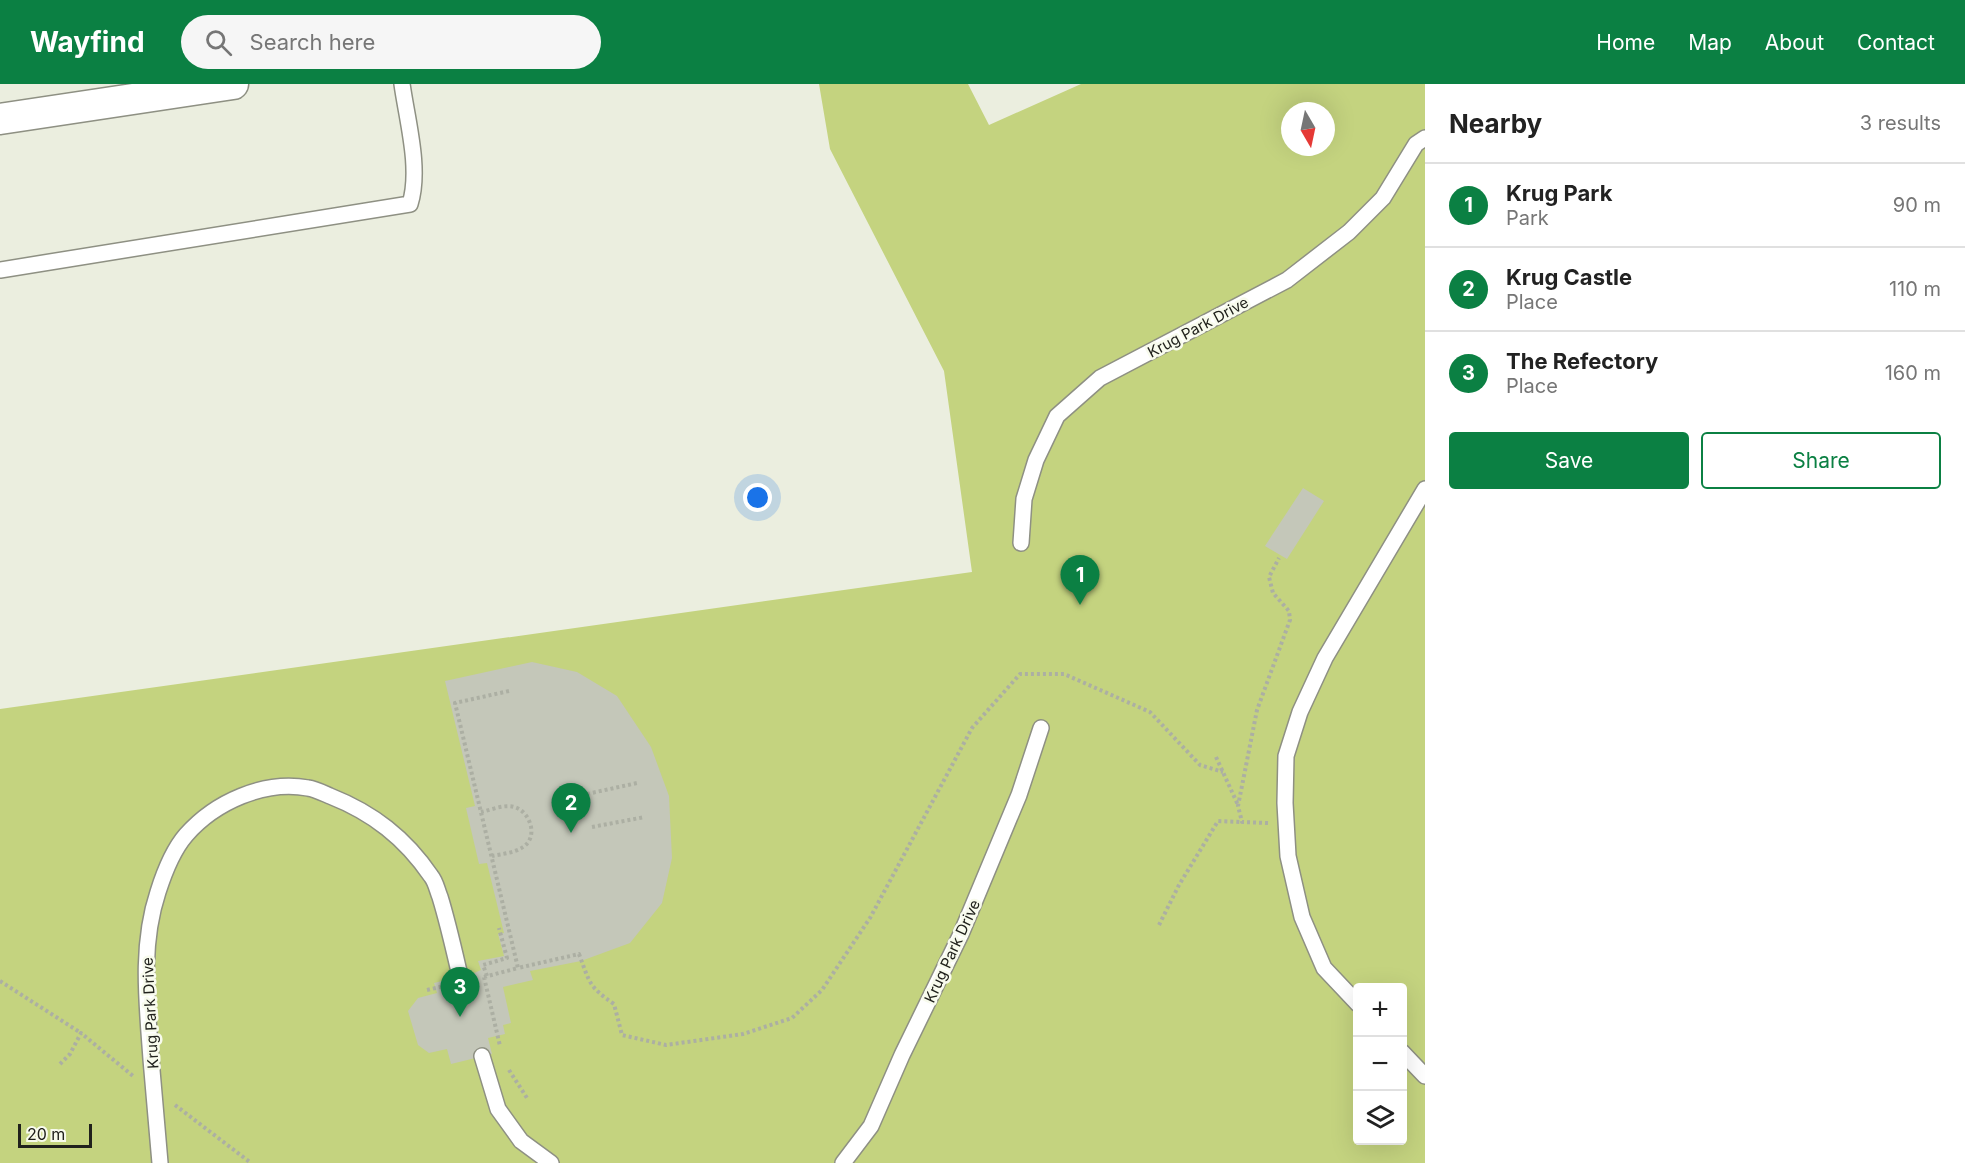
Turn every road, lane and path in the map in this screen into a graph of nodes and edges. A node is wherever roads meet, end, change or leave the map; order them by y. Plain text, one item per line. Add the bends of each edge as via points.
1 (233, 84) edge
2 (402, 84) edge
3 (0, 119) edge
4 (1425, 138) edge
5 (0, 270) edge
6 (1425, 489) edge
7 (1022, 543) dead end
8 (1279, 558) dead end
9 (509, 691) dead end
10 (1041, 728) dead end
11 (1216, 757) dead end
12 (1223, 772) junction
13 (637, 783) dead end
14 (587, 794) dead end
15 (1238, 806) junction
16 (482, 812) junction
17 (645, 817) dead end
18 (1242, 822) junction
19 (1286, 824) junction
20 (592, 827) dead end
21 (492, 856) junction
22 (1159, 925) dead end
23 (499, 928) dead end
24 (460, 976) dead end
25 (0, 981) edge
26 (440, 987) dead end
27 (427, 990) dead end
28 (1353, 999) edge
29 (81, 1033) junction
30 (503, 1053) dead end
31 (483, 1056) dead end
32 (1407, 1057) edge
33 (506, 1062) dead end
34 (60, 1064) dead end
35 (1425, 1076) edge
36 (138, 1080) dead end
37 (527, 1098) dead end
38 (168, 1099) dead end
39 (160, 1163) edge
40 (250, 1163) edge
41 (551, 1163) edge
42 (843, 1163) edge

1 - 3 street
2 - 5 lane via 414,165 415,190 410,204
4 - 7 lane, Krug Park Drive via 1416,144 1383,198 1349,232 1296,273 1100,378 1057,416 1035,460 1024,499
6 - 19 lane via 1331,648 1300,712 1286,756
8 - 15 path via 1269,577 1273,593 1289,610 1290,620 1257,710
9 - 16 path via 455,703
10 - 42 lane, Krug Park Drive via 1019,795 961,934 871,1126
11 - 12 path
12 - 15 path
12 - 21 path via 1200,765 1150,712 1064,674 1020,674 972,728 870,918 822,990 792,1018 743,1034 666,1045 622,1035 614,1004 595,991 579,954 518,968
13 - 14 path
15 - 18 path
16 - 21 path
16 - 21 path via 518,808 531,826 528,843 522,848
17 - 20 path
18 - 19 path
18 - 22 path via 1218,821
19 - 28 lane via 1288,855 1302,917 1324,968
23 - 30 path via 507,958 483,964
24 - 39 lane, Krug Park Drive via 433,879 380,821 310,788 282,786 232,801 185,836 157,893 150,927 146,998
25 - 29 path
26 - 27 path
29 - 34 path
29 - 36 path
31 - 41 lane via 498,1109 521,1141
32 - 35 lane
33 - 37 path
38 - 40 path

